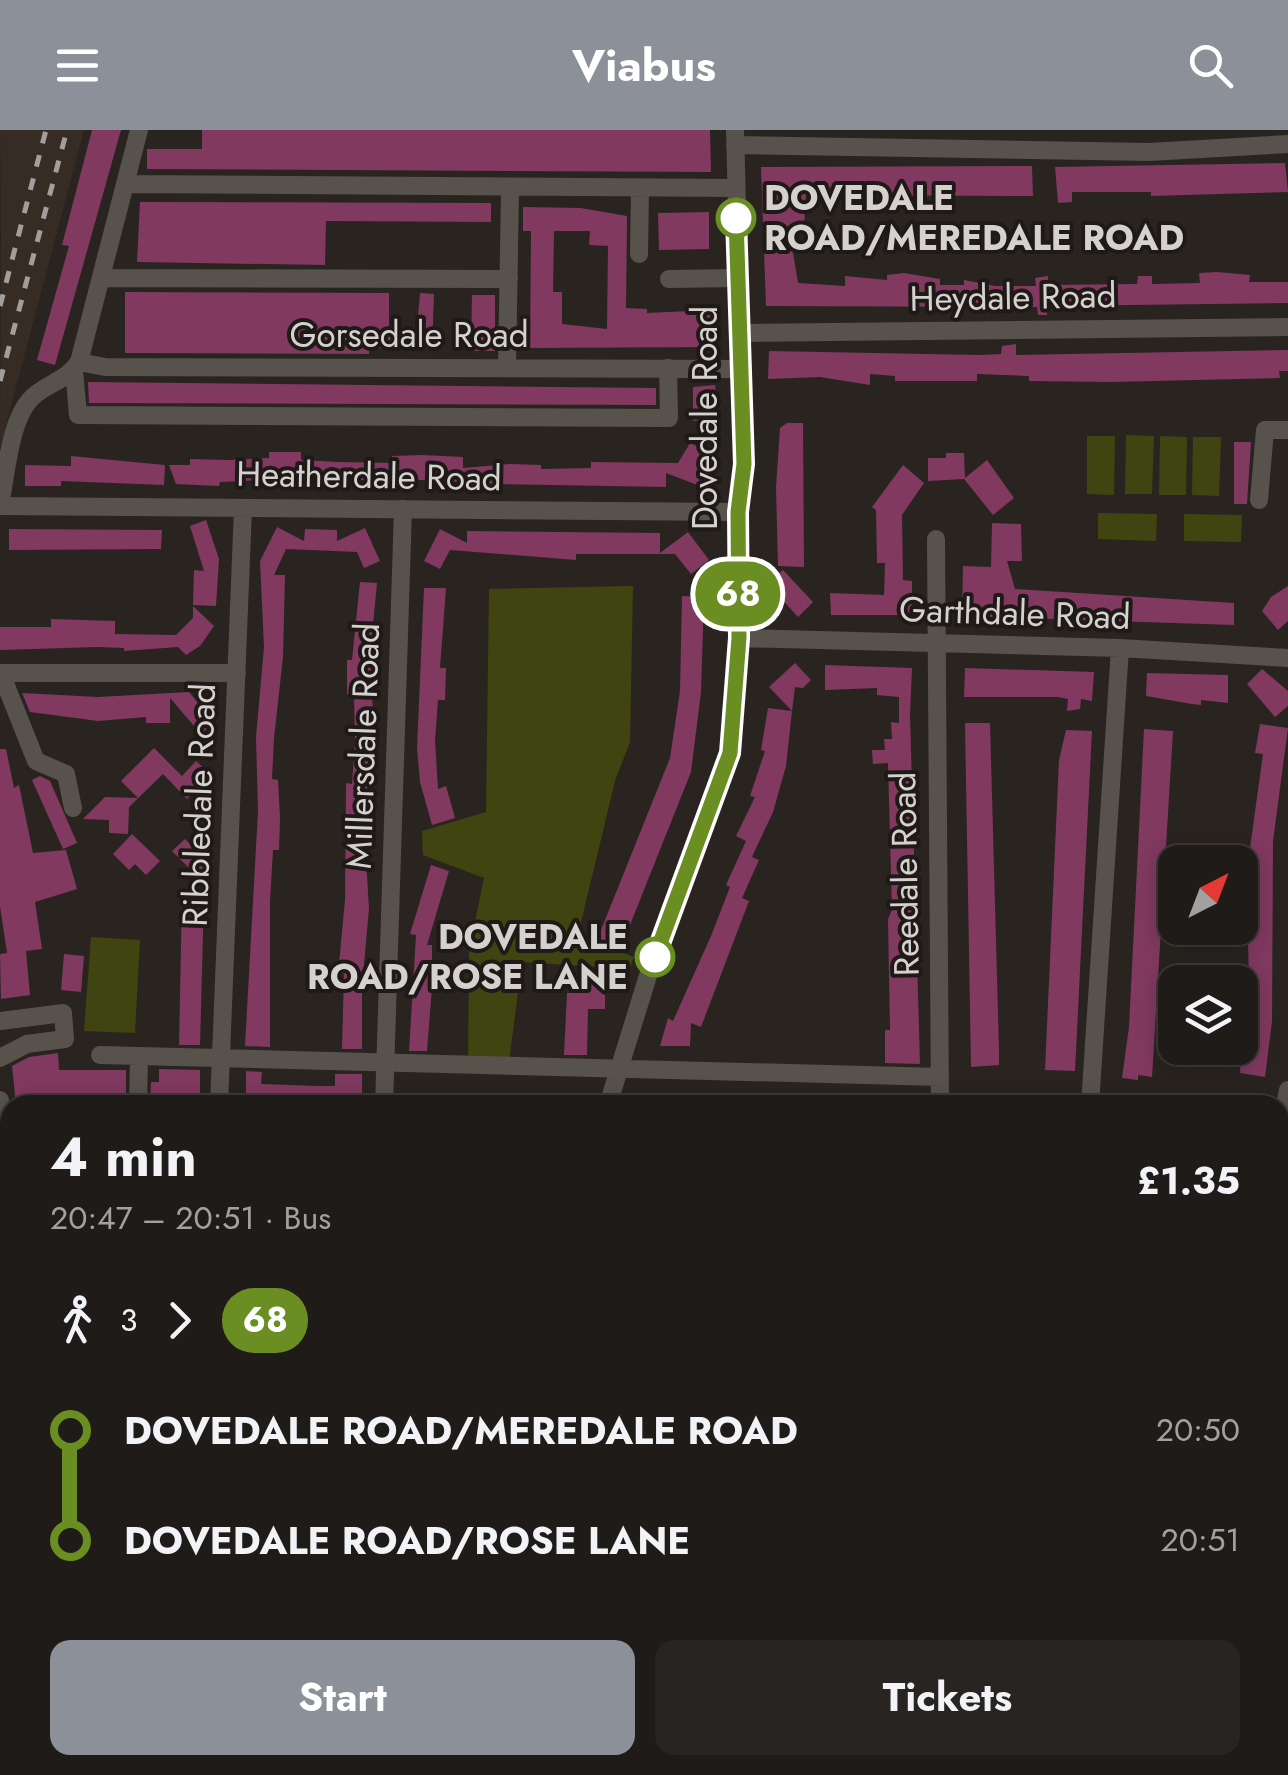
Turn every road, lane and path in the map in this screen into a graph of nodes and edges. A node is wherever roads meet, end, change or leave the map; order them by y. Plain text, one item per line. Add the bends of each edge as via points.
1 (138, 130) edge
2 (735, 137) edge
3 (1288, 144) edge
4 (125, 184) junction
5 (640, 188) junction
6 (736, 188) junction
7 (510, 190) junction
8 (639, 254) dead end
9 (101, 278) junction
10 (737, 278) junction
11 (509, 279) junction
12 (669, 280) dead end
13 (1288, 327) edge
14 (738, 333) junction
15 (77, 366) junction
16 (508, 368) junction
17 (668, 368) junction
18 (738, 369) junction
19 (1288, 430) edge
20 (1259, 500) dead end
21 (0, 505) edge
22 (243, 508) junction
23 (403, 509) junction
24 (738, 512) junction
25 (936, 539) dead end
26 (739, 638) junction
27 (936, 642) junction
28 (1120, 648) junction
29 (1288, 658) edge
30 (1, 673) edge
31 (237, 673) junction
32 (73, 808) dead end
33 (0, 1021) edge
34 (100, 1054) dead end
35 (221, 1056) junction
36 (139, 1057) junction
37 (0, 1058) edge
38 (385, 1064) junction
39 (619, 1071) junction
40 (940, 1077) junction
41 (138, 1095) edge
42 (219, 1095) edge
43 (384, 1095) edge
44 (611, 1095) edge
45 (940, 1095) edge
46 (1091, 1095) edge

1 - 4 street
2 - 3 street via 1149,152
2 - 6 street, Dovedale Road
4 - 7 street
4 - 9 street
5 - 6 street
5 - 7 street
5 - 8 street
6 - 10 street, Dovedale Road
7 - 11 street
9 - 11 street
9 - 15 street
10 - 12 street
10 - 14 street, Dovedale Road
11 - 16 street
13 - 14 street, Heydale Road
14 - 18 street, Dovedale Road
15 - 16 street, Gorsedale Road
15 - 17 street via 78,414 668,418
15 - 21 street via 22,411
16 - 17 street, Gorsedale Road
17 - 18 street, Gorsedale Road
18 - 24 street, Dovedale Road via 744,464
19 - 20 street via 1265,430
21 - 22 street, Heatherdale Road
22 - 23 street, Heatherdale Road
22 - 31 street, Ribbledale Road
23 - 24 street, Heatherdale Road
23 - 38 street, Millersdale Road
24 - 26 street, Dovedale Road
25 - 27 street, Reedale Road
26 - 27 street, Garthdale Road
26 - 39 street, Dovedale Road via 730,753
27 - 28 street, Garthdale Road
27 - 40 street, Reedale Road
28 - 29 street, Garthdale Road
28 - 46 street
30 - 31 street
30 - 32 street via 36,761 66,774
31 - 35 street, Ribbledale Road
33 - 37 street via 62,1014 65,1039 27,1044
34 - 36 street
35 - 36 street
35 - 38 street
35 - 42 street, Ribbledale Road
36 - 41 street
38 - 39 street
38 - 43 street, Millersdale Road
39 - 40 street
39 - 44 street, Dovedale Road
40 - 45 street, Reedale Road

